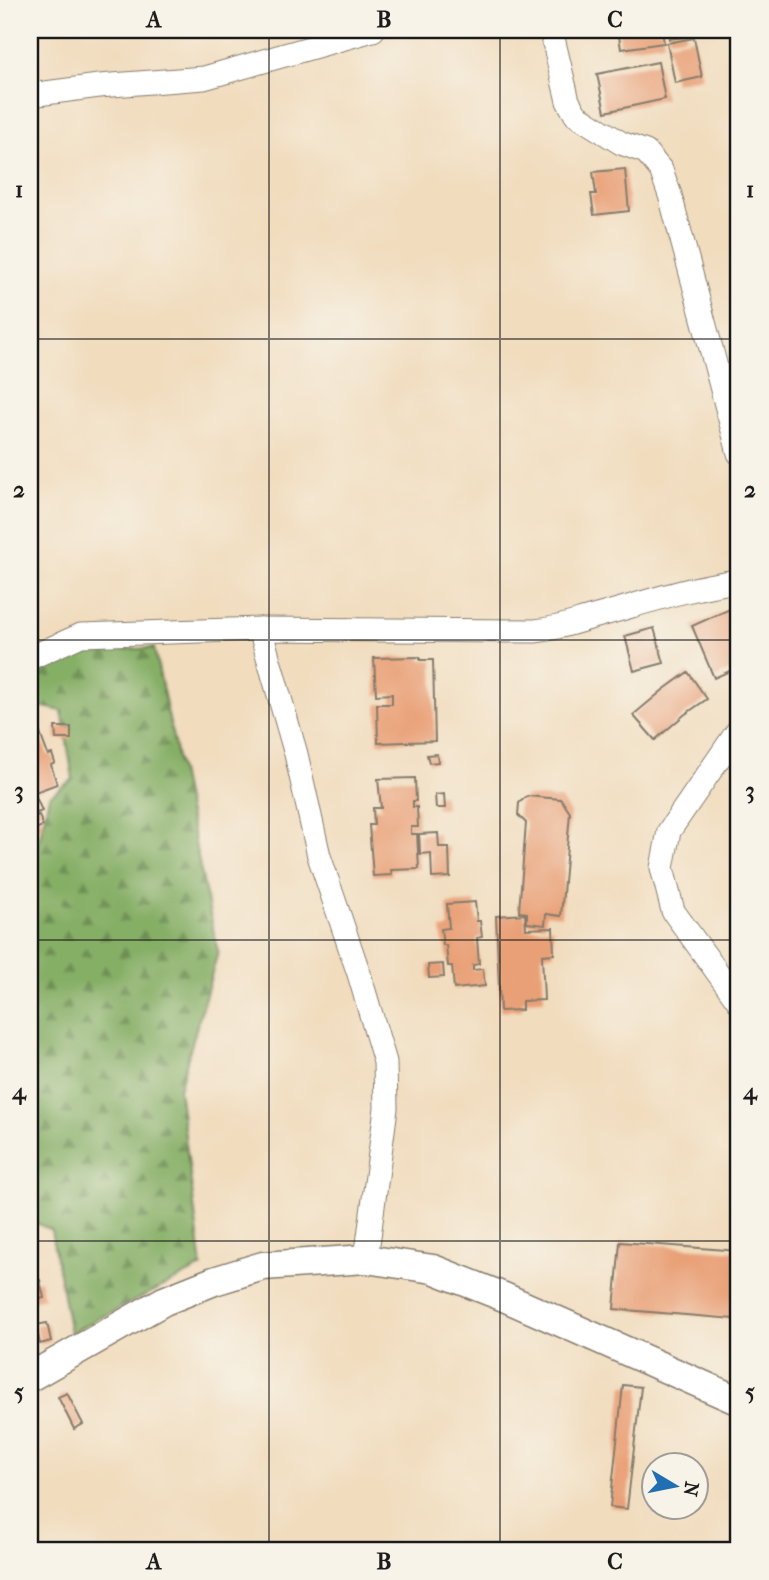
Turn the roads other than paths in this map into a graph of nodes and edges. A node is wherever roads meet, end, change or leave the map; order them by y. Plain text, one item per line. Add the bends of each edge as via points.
1 (373, 30) edge
2 (551, 30) edge
3 (30, 95) edge
4 (739, 453) edge
5 (739, 581) edge
6 (260, 629) junction
7 (30, 658) edge
8 (739, 729) edge
9 (739, 1002) edge
10 (366, 1259) junction
11 (30, 1377) edge
12 (739, 1401) edge

1 - 3 street via 204,78
2 - 4 street via 568,102 576,116 646,152 661,170
5 - 6 street via 712,584 557,629
6 - 7 street via 81,635
6 - 10 street via 319,856 385,1062 386,1108
8 - 9 street via 669,831 662,868 673,911
10 - 11 street via 262,1265 214,1281 164,1301
10 - 12 street via 433,1269

